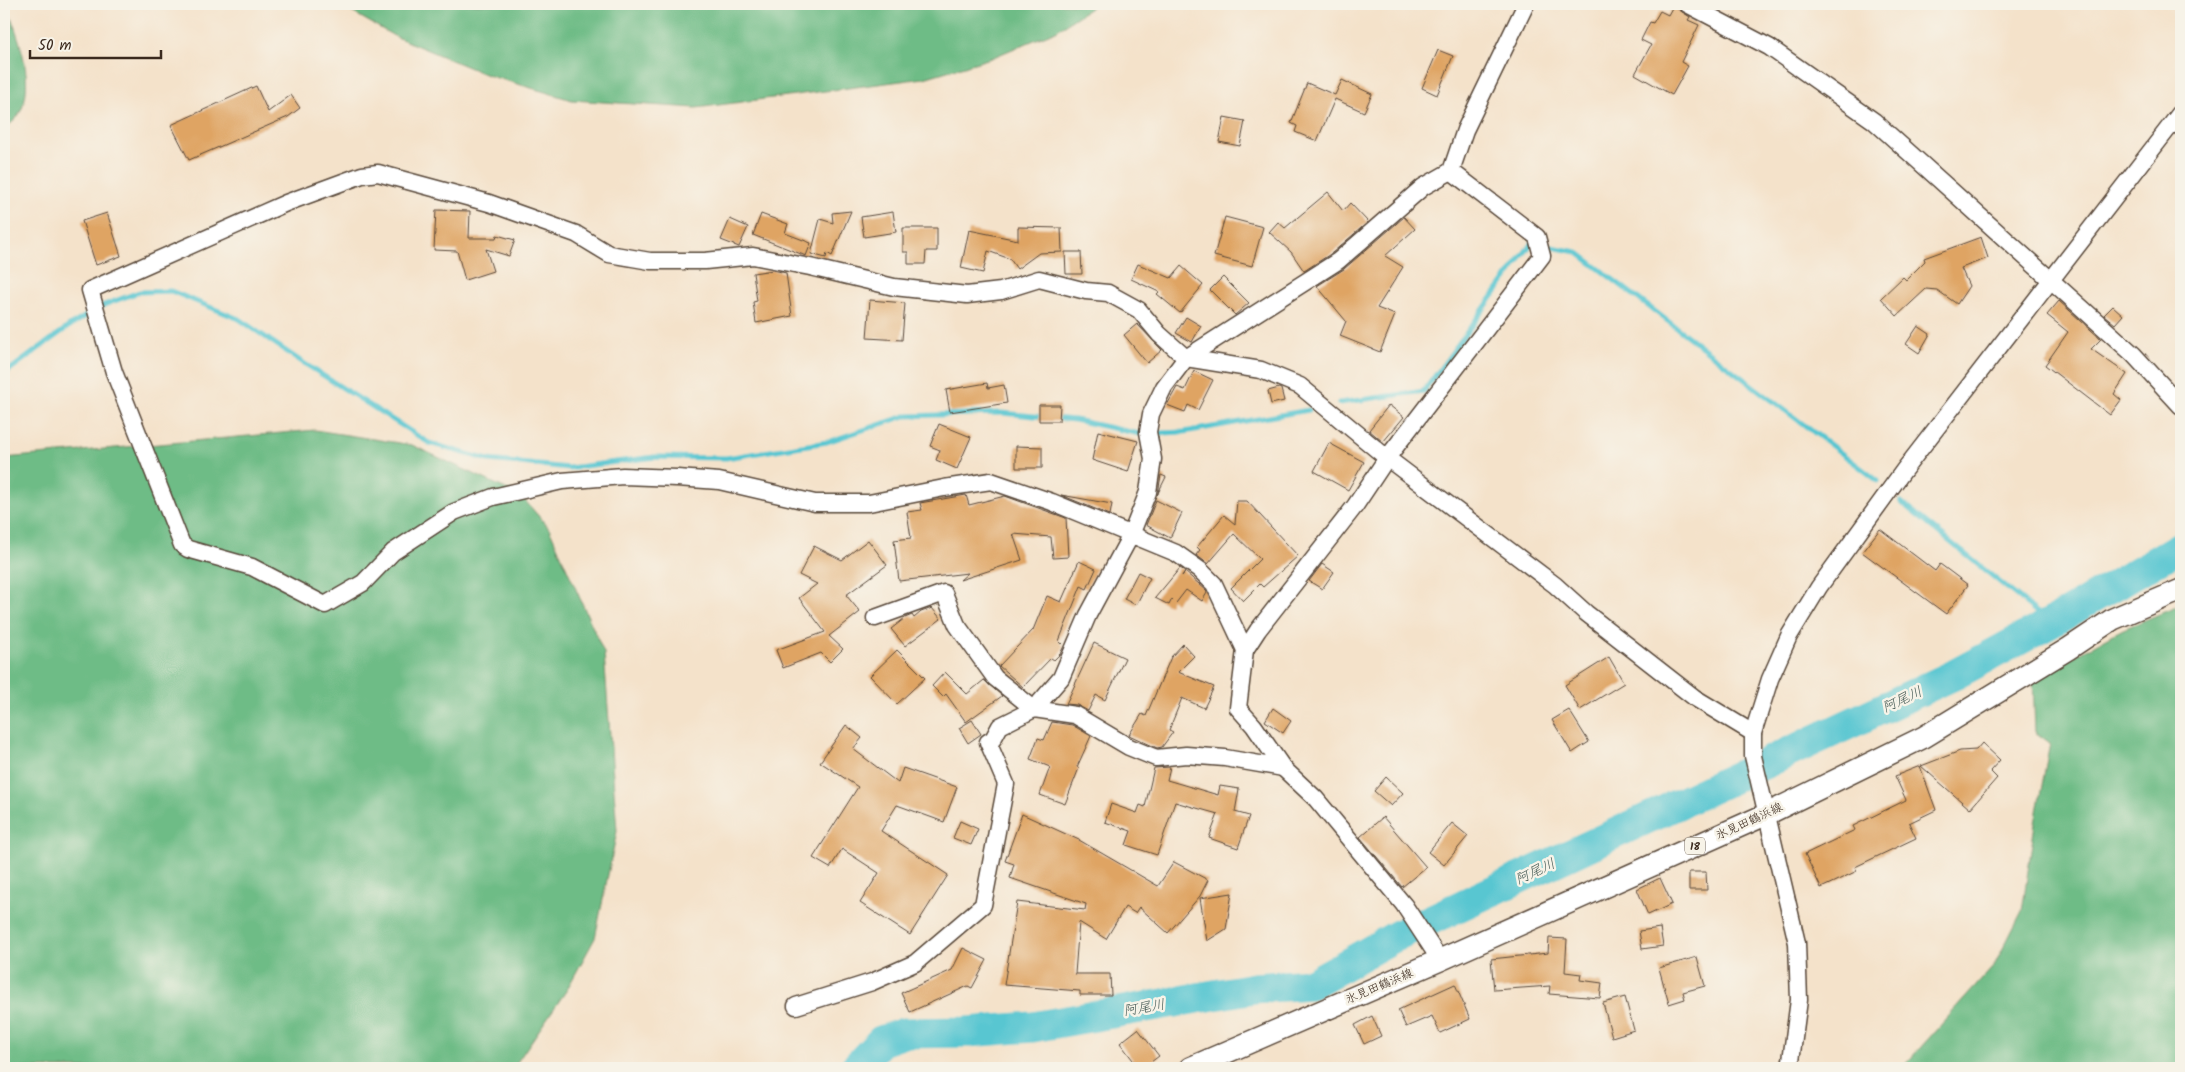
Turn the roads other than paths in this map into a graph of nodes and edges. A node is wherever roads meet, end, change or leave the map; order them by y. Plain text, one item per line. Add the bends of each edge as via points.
1 (1526, 4) edge
2 (1687, 4) edge
3 (2181, 112) edge
4 (1451, 171) junction
5 (2052, 279) junction
6 (1186, 358) junction
7 (2181, 406) edge
8 (1387, 458) junction
9 (1131, 535) junction
10 (2181, 590) edge
11 (876, 618) dead end
12 (1245, 650) junction
13 (1034, 708) junction
14 (1753, 733) junction
15 (1283, 768) junction
16 (1765, 815) junction
17 (1434, 952) junction
18 (796, 1006) dead end
19 (1190, 1068) edge
20 (1790, 1068) edge

1 - 4 street via 1465,130
2 - 5 street via 1770,47 1850,102
3 - 5 street
4 - 6 street via 1423,187 1338,261
4 - 8 street via 1537,237 1542,256
5 - 7 street via 2133,354
5 - 14 street via 1904,470 1820,586 1789,636 1770,679
6 - 8 street via 1261,370 1300,386
6 - 9 street via 1164,387 1151,414 1148,432 1152,459 1148,492
6 - 9 street via 1159,334 1139,310 1108,293 1039,278 1001,291 967,295 894,287 753,256 705,261 642,260 609,254 576,234 489,204 378,173 286,203 90,290 114,372 182,545 252,567 326,604 363,583 393,552 454,512 492,498 562,481 623,476 719,481 815,503 869,503 991,481
8 - 12 street via 1355,506
8 - 14 street via 1555,585 1695,698
9 - 12 street via 1176,553 1214,584
9 - 13 street via 1088,615 1060,678
10 - 16 main road, 氷見田鶴浜線 / 18 via 2112,619 1924,737
11 - 13 street via 944,593 957,625 995,678
12 - 15 street via 1238,708
13 - 15 street via 1075,715 1129,747 1156,758 1186,755 1225,758
13 - 18 street via 1000,726 988,742 1006,784 983,905 915,963 872,982
14 - 16 street via 1753,756
15 - 17 street via 1316,799 1404,906
16 - 17 main road, 氷見田鶴浜線 / 18
16 - 20 street via 1796,943 1799,1000
17 - 19 main road, 氷見田鶴浜線 / 18

